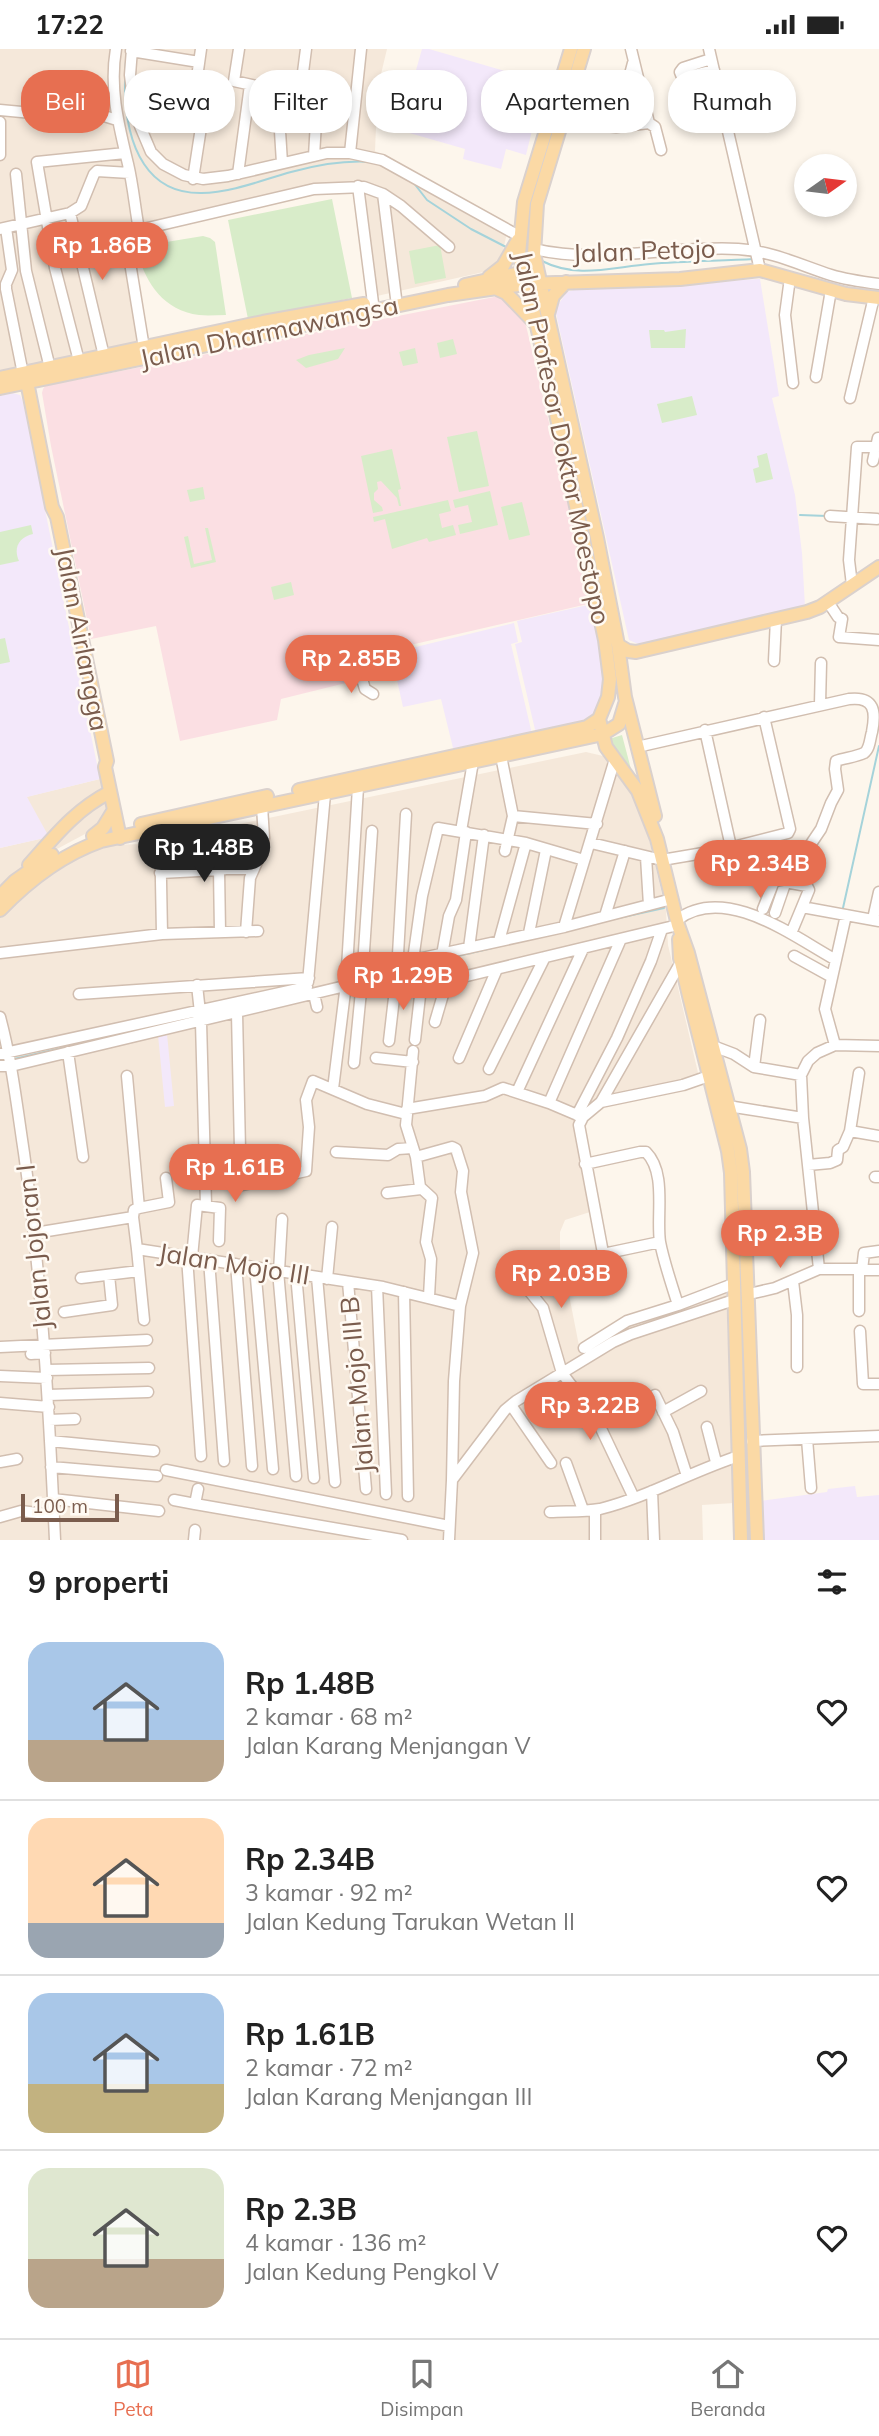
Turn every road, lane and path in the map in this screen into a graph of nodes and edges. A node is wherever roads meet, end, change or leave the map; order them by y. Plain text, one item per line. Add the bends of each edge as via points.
1 (116, 49) edge
2 (201, 49) edge
3 (239, 49) edge
4 (306, 49) edge
5 (361, 49) edge
6 (571, 49) edge
7 (583, 49) edge
8 (631, 49) edge
9 (132, 50) edge
10 (711, 60) edge
11 (634, 61) junction
12 (199, 62) junction
13 (304, 70) edge
14 (577, 70) edge
15 (632, 70) edge
16 (636, 70) edge
17 (249, 85) edge
18 (249, 92) edge
19 (0, 110) edge
20 (117, 120) junction
21 (0, 122) edge
22 (654, 127) edge
23 (280, 133) edge
24 (315, 133) edge
25 (559, 133) edge
26 (661, 151) dead end
27 (125, 153) junction
28 (350, 153) junction
29 (0, 155) edge
30 (314, 156) junction
31 (282, 163) junction
32 (130, 173) junction
33 (16, 174) dead end
34 (238, 174) junction
35 (193, 179) junction
36 (358, 186) junction
37 (383, 194) junction
38 (70, 213) junction
39 (46, 218) junction
40 (21, 224) junction
41 (3, 228) edge
42 (139, 230) junction
43 (449, 247) dead end
44 (525, 257) junction
45 (758, 260) junction
46 (790, 278) junction
47 (482, 281) junction
48 (566, 282) junction
49 (495, 288) junction
50 (831, 291) junction
51 (877, 293) edge
52 (396, 298) junction
53 (4, 303) edge
54 (373, 303) junction
55 (547, 316) junction
56 (537, 326) junction
57 (264, 328) junction
58 (144, 348) junction
59 (170, 348) junction
60 (104, 356) junction
61 (79, 362) junction
62 (50, 368) junction
63 (28, 377) junction
64 (816, 377) dead end
65 (0, 378) edge
66 (793, 383) dead end
67 (0, 388) edge
68 (850, 398) dead end
69 (879, 430) edge
70 (878, 442) edge
71 (873, 461) dead end
72 (830, 516) dead end
73 (852, 519) junction
74 (877, 519) edge
75 (879, 567) edge
76 (852, 585) junction
77 (828, 602) junction
78 (776, 619) junction
79 (879, 640) edge
80 (618, 645) junction
81 (774, 661) dead end
82 (821, 663) dead end
83 (360, 672) dead end
84 (373, 695) dead end
85 (625, 697) junction
86 (820, 704) junction
87 (877, 713) edge
88 (764, 717) junction
89 (599, 719) junction
90 (705, 730) junction
91 (605, 740) junction
92 (637, 747) junction
93 (501, 756) junction
94 (615, 759) junction
95 (107, 761) junction
96 (473, 762) junction
97 (359, 787) junction
98 (110, 792) junction
99 (300, 794) junction
100 (325, 794) junction
101 (262, 806) junction
102 (114, 810) junction
103 (405, 814) dead end
104 (513, 816) junction
105 (597, 824) junction
106 (160, 829) junction
107 (372, 831) dead end
108 (464, 831) junction
109 (123, 833) junction
110 (484, 835) junction
111 (93, 836) junction
112 (657, 839) junction
113 (228, 840) dead end
114 (509, 840) junction
115 (526, 843) junction
116 (591, 843) junction
117 (726, 849) junction
118 (546, 850) junction
119 (505, 851) dead end
120 (625, 851) junction
121 (646, 857) junction
122 (584, 860) junction
123 (662, 860) junction
124 (253, 869) junction
125 (222, 870) junction
126 (160, 873) junction
127 (775, 879) junction
128 (15, 881) junction
129 (786, 881) junction
130 (879, 892) edge
131 (0, 896) edge
132 (672, 899) junction
133 (649, 905) junction
134 (802, 907) junction
135 (763, 909) dead end
136 (0, 910) edge
137 (775, 913) dead end
138 (843, 915) junction
139 (605, 916) junction
140 (876, 920) edge
141 (677, 922) junction
142 (564, 927) junction
143 (663, 929) junction
144 (258, 931) dead end
145 (792, 931) dead end
146 (246, 932) junction
147 (220, 933) junction
148 (529, 933) junction
149 (162, 934) junction
150 (621, 939) junction
151 (499, 941) junction
152 (469, 948) junction
153 (583, 949) junction
154 (0, 953) edge
155 (442, 954) junction
156 (794, 956) dead end
157 (545, 957) junction
158 (836, 960) junction
159 (681, 962) junction
160 (418, 963) junction
161 (397, 969) junction
162 (497, 969) junction
163 (362, 977) junction
164 (832, 977) junction
165 (346, 980) junction
166 (254, 981) junction
167 (447, 981) junction
168 (197, 985) junction
169 (421, 987) junction
170 (308, 990) junction
171 (79, 993) dead end
172 (257, 1000) junction
173 (317, 1007) dead end
174 (237, 1013) junction
175 (0, 1017) edge
176 (200, 1017) junction
177 (760, 1020) dead end
178 (435, 1022) dead end
179 (415, 1040) dead end
180 (389, 1041) dead end
181 (78, 1044) junction
182 (835, 1045) junction
183 (879, 1046) edge
184 (713, 1047) junction
185 (413, 1051) dead end
186 (68, 1052) junction
187 (6, 1053) edge
188 (376, 1058) dead end
189 (459, 1058) dead end
190 (413, 1062) junction
191 (354, 1063) dead end
192 (11, 1065) junction
193 (0, 1066) edge
194 (754, 1067) junction
195 (489, 1069) dead end
196 (712, 1073) junction
197 (859, 1073) dead end
198 (802, 1075) junction
199 (127, 1076) dead end
200 (333, 1089) junction
201 (517, 1092) junction
202 (601, 1102) junction
203 (549, 1103) junction
204 (729, 1106) junction
205 (407, 1112) junction
206 (580, 1116) junction
207 (803, 1118) junction
208 (850, 1131) junction
209 (879, 1136) edge
210 (336, 1152) dead end
211 (414, 1152) junction
212 (83, 1157) dead end
213 (585, 1164) junction
214 (808, 1165) junction
215 (166, 1178) dead end
216 (421, 1189) junction
217 (387, 1193) dead end
218 (206, 1205) junction
219 (136, 1213) junction
220 (282, 1219) dead end
221 (739, 1220) junction
222 (332, 1227) dead end
223 (35, 1233) junction
224 (739, 1235) junction
225 (219, 1241) dead end
226 (660, 1242) junction
227 (137, 1249) junction
228 (879, 1251) edge
229 (603, 1253) junction
230 (189, 1257) junction
231 (209, 1260) junction
232 (565, 1262) dead end
233 (236, 1264) junction
234 (254, 1267) junction
235 (819, 1269) junction
236 (860, 1270) junction
237 (879, 1270) edge
238 (139, 1271) junction
239 (278, 1271) junction
240 (296, 1274) junction
241 (109, 1275) junction
242 (81, 1278) dead end
243 (322, 1278) junction
244 (514, 1280) dead end
245 (793, 1281) junction
246 (348, 1282) junction
247 (733, 1284) junction
248 (377, 1286) junction
249 (404, 1292) junction
250 (749, 1294) junction
251 (429, 1297) junction
252 (734, 1300) junction
253 (678, 1305) junction
254 (460, 1306) junction
255 (859, 1311) dead end
256 (64, 1312) dead end
257 (144, 1320) dead end
258 (860, 1331) dead end
259 (147, 1340) dead end
260 (0, 1347) edge
261 (45, 1348) junction
262 (584, 1348) dead end
263 (31, 1354) dead end
264 (797, 1367) dead end
265 (149, 1369) dead end
266 (562, 1373) junction
267 (47, 1374) junction
268 (0, 1376) edge
269 (879, 1384) edge
270 (701, 1391) dead end
271 (148, 1392) dead end
272 (48, 1395) junction
273 (655, 1395) dead end
274 (0, 1403) edge
275 (511, 1405) junction
276 (49, 1407) junction
277 (663, 1412) junction
278 (75, 1419) dead end
279 (49, 1420) junction
280 (707, 1427) dead end
281 (879, 1436) edge
282 (807, 1439) junction
283 (50, 1441) junction
284 (752, 1441) junction
285 (154, 1451) dead end
286 (201, 1456) dead end
287 (739, 1456) junction
288 (17, 1459) dead end
289 (224, 1461) dead end
290 (0, 1462) edge
291 (716, 1462) junction
292 (551, 1463) dead end
293 (566, 1463) dead end
294 (457, 1465) junction
295 (252, 1466) dead end
296 (51, 1467) junction
297 (273, 1469) dead end
298 (296, 1476) dead end
299 (687, 1476) junction
300 (314, 1478) dead end
301 (335, 1482) dead end
302 (811, 1488) dead end
303 (198, 1489) dead end
304 (366, 1489) dead end
305 (652, 1491) junction
306 (386, 1494) dead end
307 (408, 1496) dead end
308 (634, 1498) junction
309 (53, 1499) junction
310 (174, 1500) dead end
311 (195, 1504) junction
312 (159, 1511) dead end
313 (550, 1512) dead end
314 (595, 1512) junction
315 (581, 1513) junction
316 (54, 1515) junction
317 (0, 1517) edge
318 (449, 1526) junction
319 (55, 1540) edge
320 (402, 1540) edge
321 (449, 1540) edge
322 (595, 1540) edge
323 (653, 1540) edge
324 (741, 1540) edge
325 (757, 1540) edge

1 - 20 street
2 - 12 street
3 - 17 street via 233,79
4 - 13 street
5 - 28 street
6 - 44 main road, Jalan Profesor Doktor Moestopo via 524,202
7 - 14 main road, Jalan Profesor Doktor Moestopo
8 - 11 street
9 - 12 street
9 - 35 street via 134,106 151,152 163,164
10 - 45 street
11 - 15 street
11 - 16 street
12 - 35 street via 192,113 202,121
18 - 34 street
19 - 20 street via 61,121 75,107
20 - 27 street
21 - 29 street
22 - 26 street
23 - 31 street
24 - 30 street
25 - 44 main road, Jalan Profesor Doktor Moestopo
27 - 32 street
27 - 39 street via 38,161
28 - 30 street
28 - 44 street via 382,160
30 - 31 street
31 - 34 street
32 - 38 street via 95,172 80,206
32 - 42 street
33 - 40 street
34 - 35 street
36 - 37 street
36 - 42 street via 314,189
36 - 54 street
37 - 43 street
37 - 52 street
38 - 39 street
38 - 60 street
39 - 40 street
39 - 61 street
40 - 41 street
40 - 62 street via 26,271
41 - 53 street via 12,267
42 - 58 street via 126,239
44 - 45 street, Jalan Petojo via 717,248
44 - 47 main road, Jalan Dharmawangsa
44 - 47 main road
44 - 48 main road
44 - 49 main road, Jalan Dharmawangsa
44 - 55 main road, Jalan Profesor Doktor Moestopo
44 - 56 main road, Jalan Profesor Doktor Moestopo
45 - 46 main road
45 - 48 main road via 680,279
45 - 51 street, Jalan Petojo via 796,261
46 - 50 main road
46 - 66 street via 785,315
47 - 52 main road, Jalan Dharmawangsa
48 - 55 main road via 553,296
49 - 56 main road via 506,293
49 - 57 main road, Jalan Dharmawangsa
50 - 51 main road
50 - 64 street
51 - 68 street
52 - 54 main road, Jalan Dharmawangsa
53 - 63 street
54 - 57 main road, Jalan Dharmawangsa
55 - 80 main road, Jalan Profesor Doktor Moestopo
56 - 89 main road, Jalan Profesor Doktor Moestopo via 605,640 610,679
57 - 59 main road, Jalan Dharmawangsa
58 - 59 main road, Jalan Dharmawangsa
58 - 60 main road, Jalan Dharmawangsa
59 - 63 main road, Jalan Dharmawangsa
60 - 61 main road, Jalan Dharmawangsa
61 - 62 main road, Jalan Dharmawangsa
62 - 63 main road, Jalan Dharmawangsa
63 - 65 main road, Jalan Dharmawangsa
63 - 67 main road, Jalan Dharmawangsa
63 - 95 main road, Jalan Airlangga
69 - 70 street
70 - 71 street
70 - 73 street via 857,447
72 - 73 street
73 - 74 street
73 - 76 street
75 - 76 main road
76 - 77 main road
77 - 78 main road
77 - 79 street via 842,619 839,637
78 - 80 main road via 636,652
78 - 81 street
80 - 85 main road, Jalan Profesor Doktor Moestopo
82 - 86 street
83 - 84 street via 365,689
85 - 91 main road via 619,724
85 - 92 main road, Jalan Profesor Doktor Moestopo
86 - 87 street via 862,699
86 - 88 street
87 - 129 street via 868,748 836,761 838,790 821,829
88 - 90 street
88 - 117 street via 790,829 787,834
89 - 91 main road
89 - 99 main road via 587,727
90 - 92 street
90 - 117 street
91 - 93 main road via 575,740
91 - 94 main road
92 - 112 main road, Jalan Profesor Doktor Moestopo via 656,817
93 - 96 main road
93 - 104 street
94 - 105 street
94 - 112 main road via 638,791
95 - 98 main road, Jalan Airlangga
95 - 109 main road, Jalan Airlangga
96 - 97 main road
96 - 108 street
97 - 100 main road
97 - 165 street
98 - 102 main road, Jalan Airlangga
98 - 128 main road via 72,818
99 - 100 main road
99 - 101 main road
99 - 109 main road
100 - 170 street
101 - 106 main road
101 - 124 street via 264,838
102 - 109 main road, Jalan Airlangga
102 - 111 main road
103 - 161 street
104 - 105 street
104 - 114 street
105 - 116 street
106 - 109 main road
106 - 126 street
107 - 163 street
108 - 110 street
108 - 155 street via 456,900
108 - 160 street via 436,829 422,896
109 - 111 main road
109 - 136 main road via 64,857
110 - 114 street
110 - 152 street
111 - 128 main road via 61,849
112 - 123 main road
113 - 125 street
114 - 115 street
114 - 119 street
115 - 118 street
115 - 151 street
116 - 120 street
116 - 122 street
117 - 123 street
117 - 127 street via 729,872
118 - 122 street
118 - 148 street
120 - 121 street
120 - 139 street
121 - 123 street
121 - 133 street
122 - 142 street
123 - 132 main road
124 - 125 street
124 - 146 street
125 - 126 street
125 - 147 street
126 - 149 street
127 - 129 street
127 - 135 street
128 - 131 main road
129 - 134 street via 808,887
129 - 137 street
130 - 140 street
132 - 133 street
132 - 141 main road
133 - 139 street
134 - 138 street
134 - 145 street
138 - 140 street
138 - 158 street
139 - 142 street
141 - 143 street
141 - 158 street via 686,913 715,908 749,913
141 - 159 main road
141 - 184 main road
142 - 148 street
143 - 150 street
143 - 206 street
144 - 146 street
146 - 147 street
147 - 149 street
148 - 151 street
149 - 154 street
150 - 153 street
150 - 203 street
151 - 152 street
152 - 155 street
153 - 157 street
153 - 201 street
155 - 160 street
156 - 164 street
157 - 162 street
157 - 195 street
158 - 164 street
159 - 196 main road
159 - 202 street
160 - 161 street
160 - 169 street
161 - 163 street
161 - 180 street
162 - 167 street
162 - 189 street
163 - 165 street
163 - 191 street
164 - 182 street via 825,1014
165 - 170 street
165 - 200 street
166 - 168 street
166 - 170 street
166 - 172 street
167 - 169 street
167 - 178 street
168 - 171 street
168 - 176 street
169 - 179 street
170 - 172 street
170 - 173 street
170 - 174 street
172 - 176 street
174 - 176 street
174 - 200 street via 243,1174 237,1176 238,1186 306,1171 308,1093 314,1081
175 - 187 street, Jalan Jojoran I
176 - 181 street
176 - 218 street
177 - 194 street
181 - 186 street
181 - 187 street
182 - 183 street
182 - 198 street via 808,1061
184 - 194 street
184 - 196 main road
185 - 190 street
186 - 192 street
186 - 212 street
187 - 192 street, Jalan Jojoran I
188 - 190 street
190 - 205 street
192 - 193 street
192 - 223 street, Jalan Jojoran I
194 - 198 street
196 - 202 street via 683,1085
196 - 204 main road
196 - 221 main road
197 - 208 street
198 - 207 street
199 - 219 street
200 - 205 street via 367,1104
201 - 203 street
201 - 205 street via 501,1088 485,1096
202 - 206 street
203 - 206 street
204 - 207 street
204 - 221 main road via 740,1149
205 - 211 street
206 - 213 street
207 - 214 street
208 - 209 street
208 - 214 street via 835,1162
210 - 211 street
211 - 216 street
211 - 254 street via 453,1147 461,1164 473,1253
213 - 226 street via 648,1154 657,1179
213 - 229 street
214 - 235 street
215 - 219 street via 168,1203
216 - 217 street
216 - 251 street via 432,1198 426,1242 431,1259
218 - 225 street via 220,1209
218 - 230 street via 197,1206
219 - 223 street, Jalan Mojo III
219 - 227 street, Jalan Mojo III
220 - 239 street
221 - 224 main road
222 - 243 street
223 - 261 street, Jalan Jojoran I
224 - 247 main road
224 - 250 main road
226 - 229 street
226 - 253 street
227 - 230 street, Jalan Mojo III
227 - 238 street
228 - 236 street via 864,1253
229 - 232 street
230 - 231 street, Jalan Mojo III
230 - 286 street
231 - 233 street, Jalan Mojo III
231 - 289 street
233 - 234 street, Jalan Mojo III
233 - 295 street
234 - 239 street, Jalan Mojo III
234 - 297 street
235 - 236 street
235 - 245 street
236 - 237 street
236 - 255 street
238 - 241 street
238 - 257 street
239 - 240 street, Jalan Mojo III
239 - 298 street
240 - 243 street, Jalan Mojo III
240 - 300 street
241 - 242 street
241 - 256 street via 112,1305
243 - 246 street, Jalan Mojo III
243 - 301 street
244 - 266 street via 543,1308
245 - 250 street
245 - 264 street
246 - 248 street, Jalan Mojo III
246 - 304 street, Jalan Mojo III B
247 - 252 main road
247 - 253 street
248 - 249 street, Jalan Mojo III
248 - 306 street
249 - 251 street, Jalan Mojo III
249 - 307 street
250 - 284 main road
251 - 254 street, Jalan Mojo III
252 - 266 street via 631,1334
252 - 287 main road
253 - 262 street via 627,1321
254 - 294 street via 454,1381
258 - 269 street via 863,1384
259 - 261 street
260 - 261 street
261 - 263 street
261 - 267 street, Jalan Jojoran I
265 - 267 street
266 - 275 street
266 - 308 street via 596,1418
267 - 268 street
267 - 272 street, Jalan Jojoran I
270 - 277 street
271 - 272 street
272 - 276 street, Jalan Jojoran I
273 - 277 street
274 - 276 street
275 - 292 street
275 - 294 street
276 - 279 street, Jalan Jojoran I
277 - 299 street
278 - 279 street
279 - 283 street, Jalan Jojoran I
280 - 291 street
281 - 282 street
282 - 284 street
282 - 302 street
283 - 285 street
283 - 296 street, Jalan Jojoran I
284 - 325 main road
287 - 291 street
287 - 324 main road
288 - 290 street
291 - 299 street
293 - 315 street
294 - 318 street
296 - 309 street, Jalan Jojoran I
296 - 318 street via 162,1473
299 - 305 street
303 - 311 street
305 - 308 street
305 - 323 street
308 - 314 street
309 - 312 street
309 - 316 street, Jalan Jojoran I
310 - 311 street
311 - 320 street
313 - 315 street
314 - 315 street
314 - 322 street
316 - 317 street via 21,1511
316 - 319 street, Jalan Jojoran I
318 - 321 street

